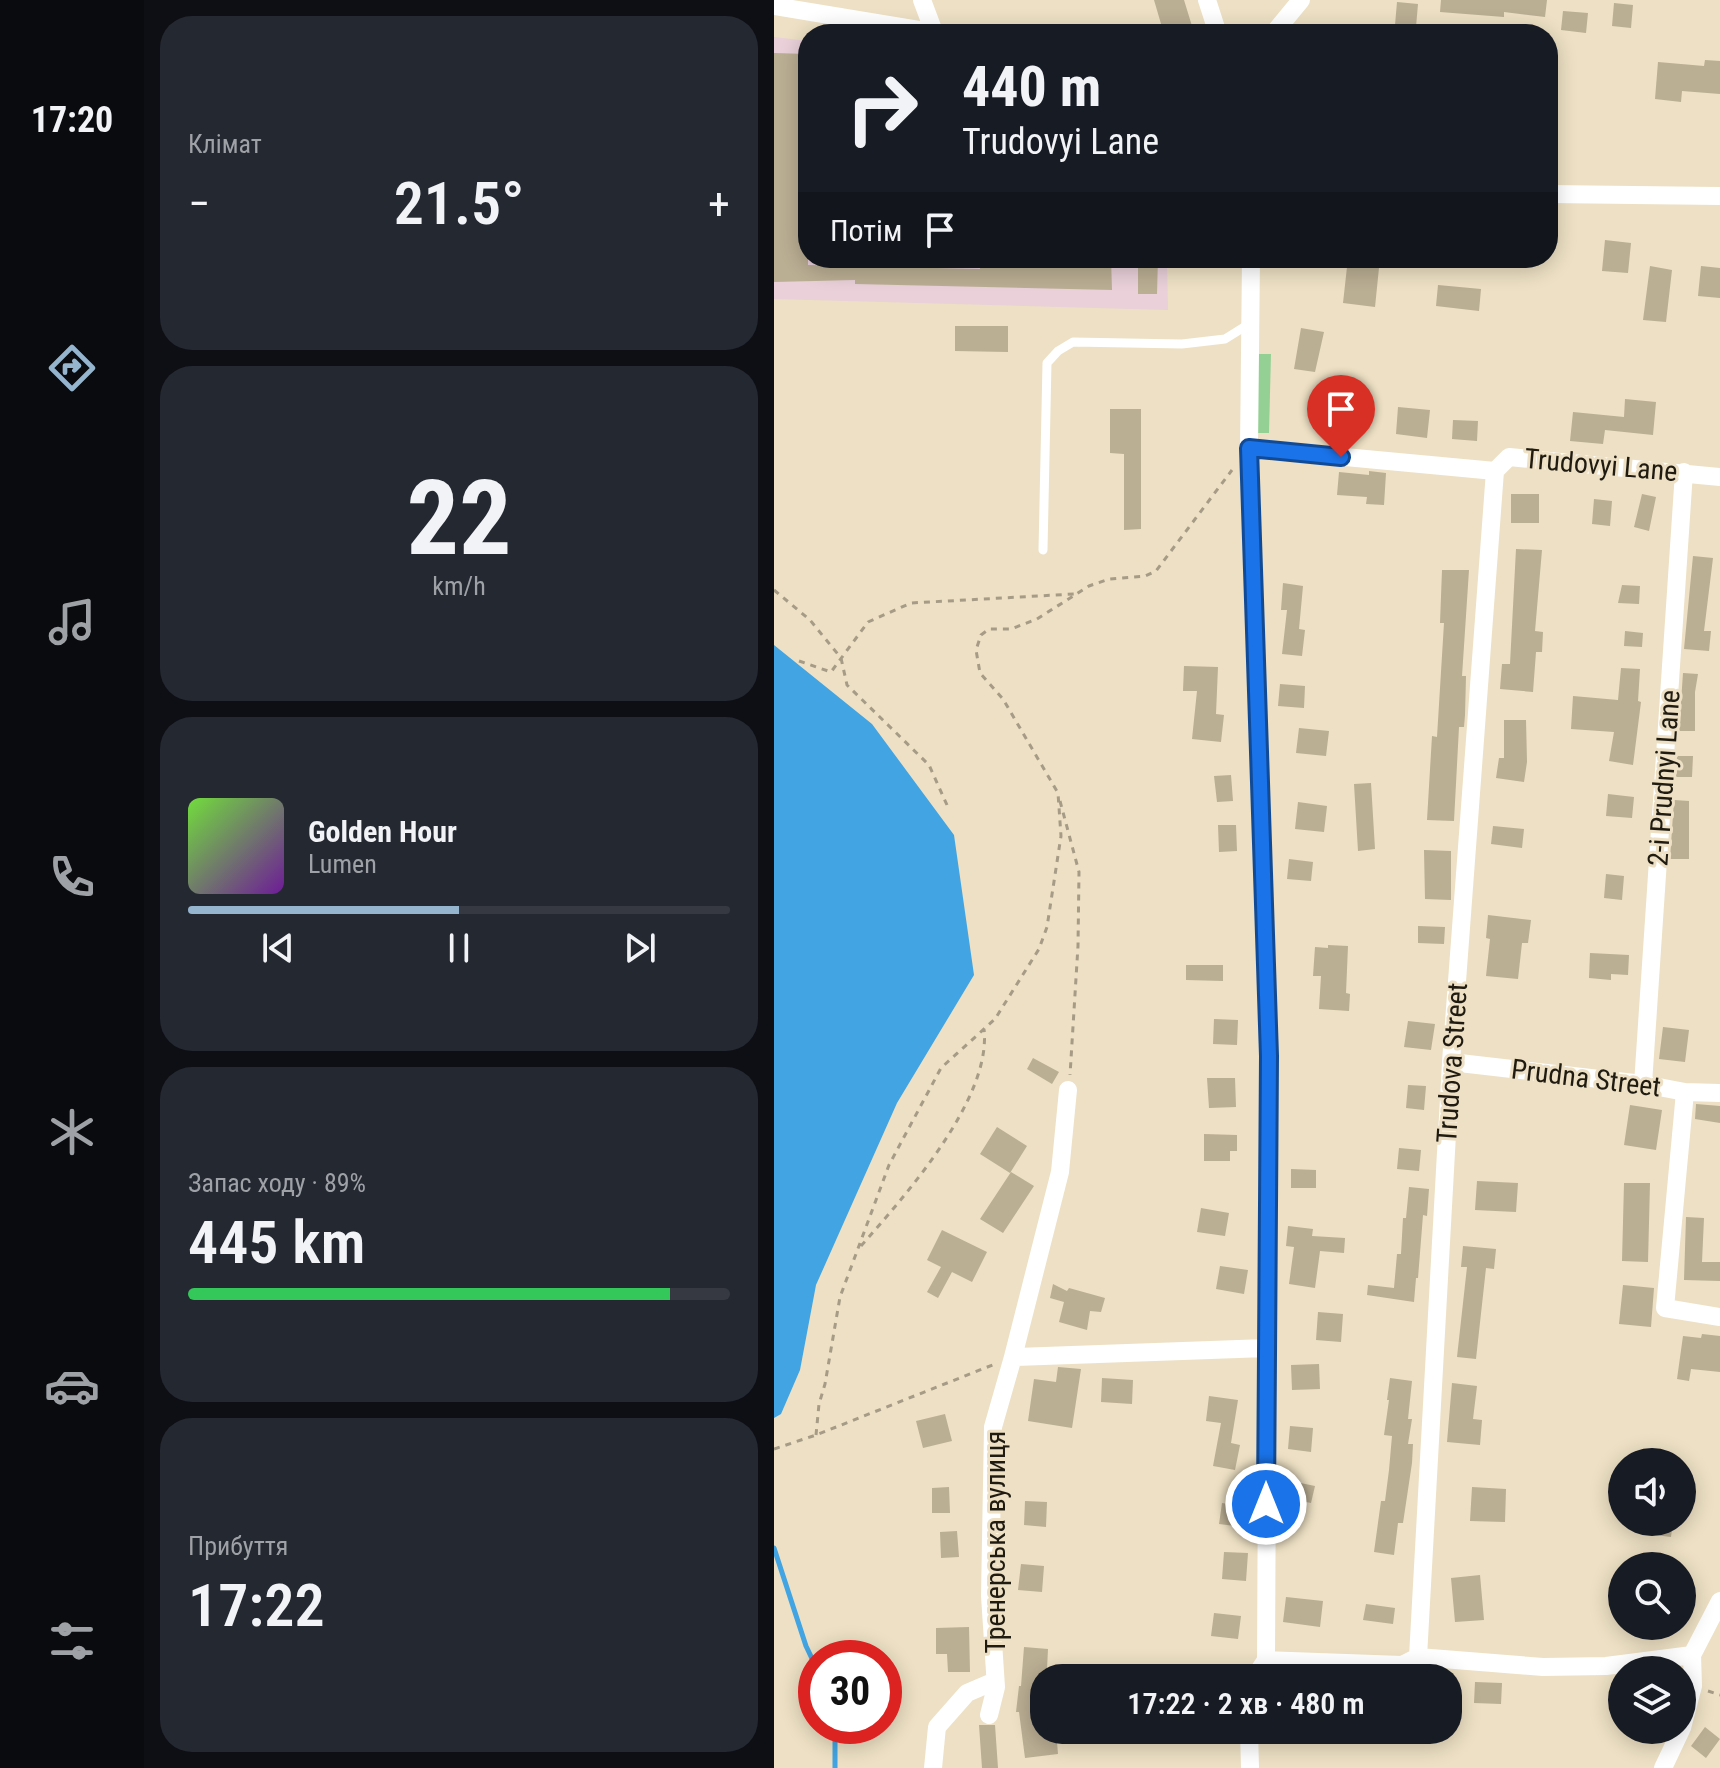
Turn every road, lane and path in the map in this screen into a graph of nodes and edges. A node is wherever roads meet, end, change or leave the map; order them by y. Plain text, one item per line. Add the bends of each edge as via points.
1 (922, 0) edge
2 (1207, 0) edge
3 (1301, 0) edge
4 (774, 6) edge
5 (884, 24) edge
6 (934, 24) edge
7 (1215, 24) edge
8 (1281, 24) edge
9 (1558, 194) edge
10 (1720, 196) edge
11 (1251, 268) edge
12 (1249, 324) junction
13 (1249, 448) junction
14 (1495, 471) junction
15 (1684, 472) junction
16 (1720, 477) edge
17 (1043, 550) dead end
18 (774, 590) edge
19 (1078, 594) junction
20 (841, 658) junction
21 (799, 661) dead end
22 (1058, 793) junction
23 (947, 805) dead end
24 (984, 1029) junction
25 (1451, 1062) junction
26 (1643, 1084) junction
27 (1068, 1090) joint
28 (1685, 1092) junction
29 (1720, 1093) edge
30 (859, 1248) junction
31 (1720, 1317) edge
32 (1266, 1348) junction
33 (1013, 1357) junction
34 (816, 1435) junction
35 (774, 1449) edge
36 (1720, 1601) edge
37 (1692, 1655) joint
38 (1418, 1657) junction
39 (1266, 1660) junction
40 (1263, 1664) edge
41 (995, 1681) junction
42 (989, 1715) dead end
43 (1249, 1744) edge
44 (1675, 1744) edge
45 (933, 1768) edge
46 (1250, 1768) edge
47 (1663, 1768) edge

1 - 6 street
2 - 7 street
3 - 8 street
4 - 5 street
9 - 10 street
11 - 12 street
12 - 13 street
12 - 17 lane via 1225,339 1182,344 1073,342 1047,363
13 - 14 street, Trudovyi Lane
13 - 19 path via 1156,571 1109,579
13 - 32 street via 1269,1056
14 - 15 street, Trudovyi Lane via 1509,457
14 - 25 street, Trudova Street
15 - 16 street, Trudovyi Lane
15 - 26 street, 2-i Prudnyi Lane
18 - 20 path via 810,620
19 - 20 path via 911,603 868,622
19 - 22 path via 1037,619 1011,629 989,629 976,650 980,673 1003,699
20 - 21 path via 831,672
20 - 23 path via 847,685 929,765
22 - 24 path via 1061,836 1047,927 1039,949
22 - 27 path via 1079,872
24 - 30 path via 941,1068 889,1165
24 - 30 path via 986,1043 974,1086 951,1129 917,1182
25 - 26 street, Prudna Street
25 - 38 street, Trudova Street
26 - 28 street, Prudna Street
27 - 33 street, Тренерська вулиця via 1060,1172
28 - 29 street, Prudna Street
28 - 31 street via 1665,1308
30 - 34 path via 840,1297
32 - 33 street
32 - 39 street
33 - 34 path
33 - 41 street, Тренерська вулиця via 993,1427 990,1596
34 - 35 path
36 - 37 street
37 - 38 street via 1606,1666 1543,1667
38 - 39 street via 1402,1665
39 - 40 street
41 - 42 street, Тренерська вулиця
41 - 45 street, Тренерська вулиця via 967,1693 937,1727
43 - 46 street
44 - 47 street

